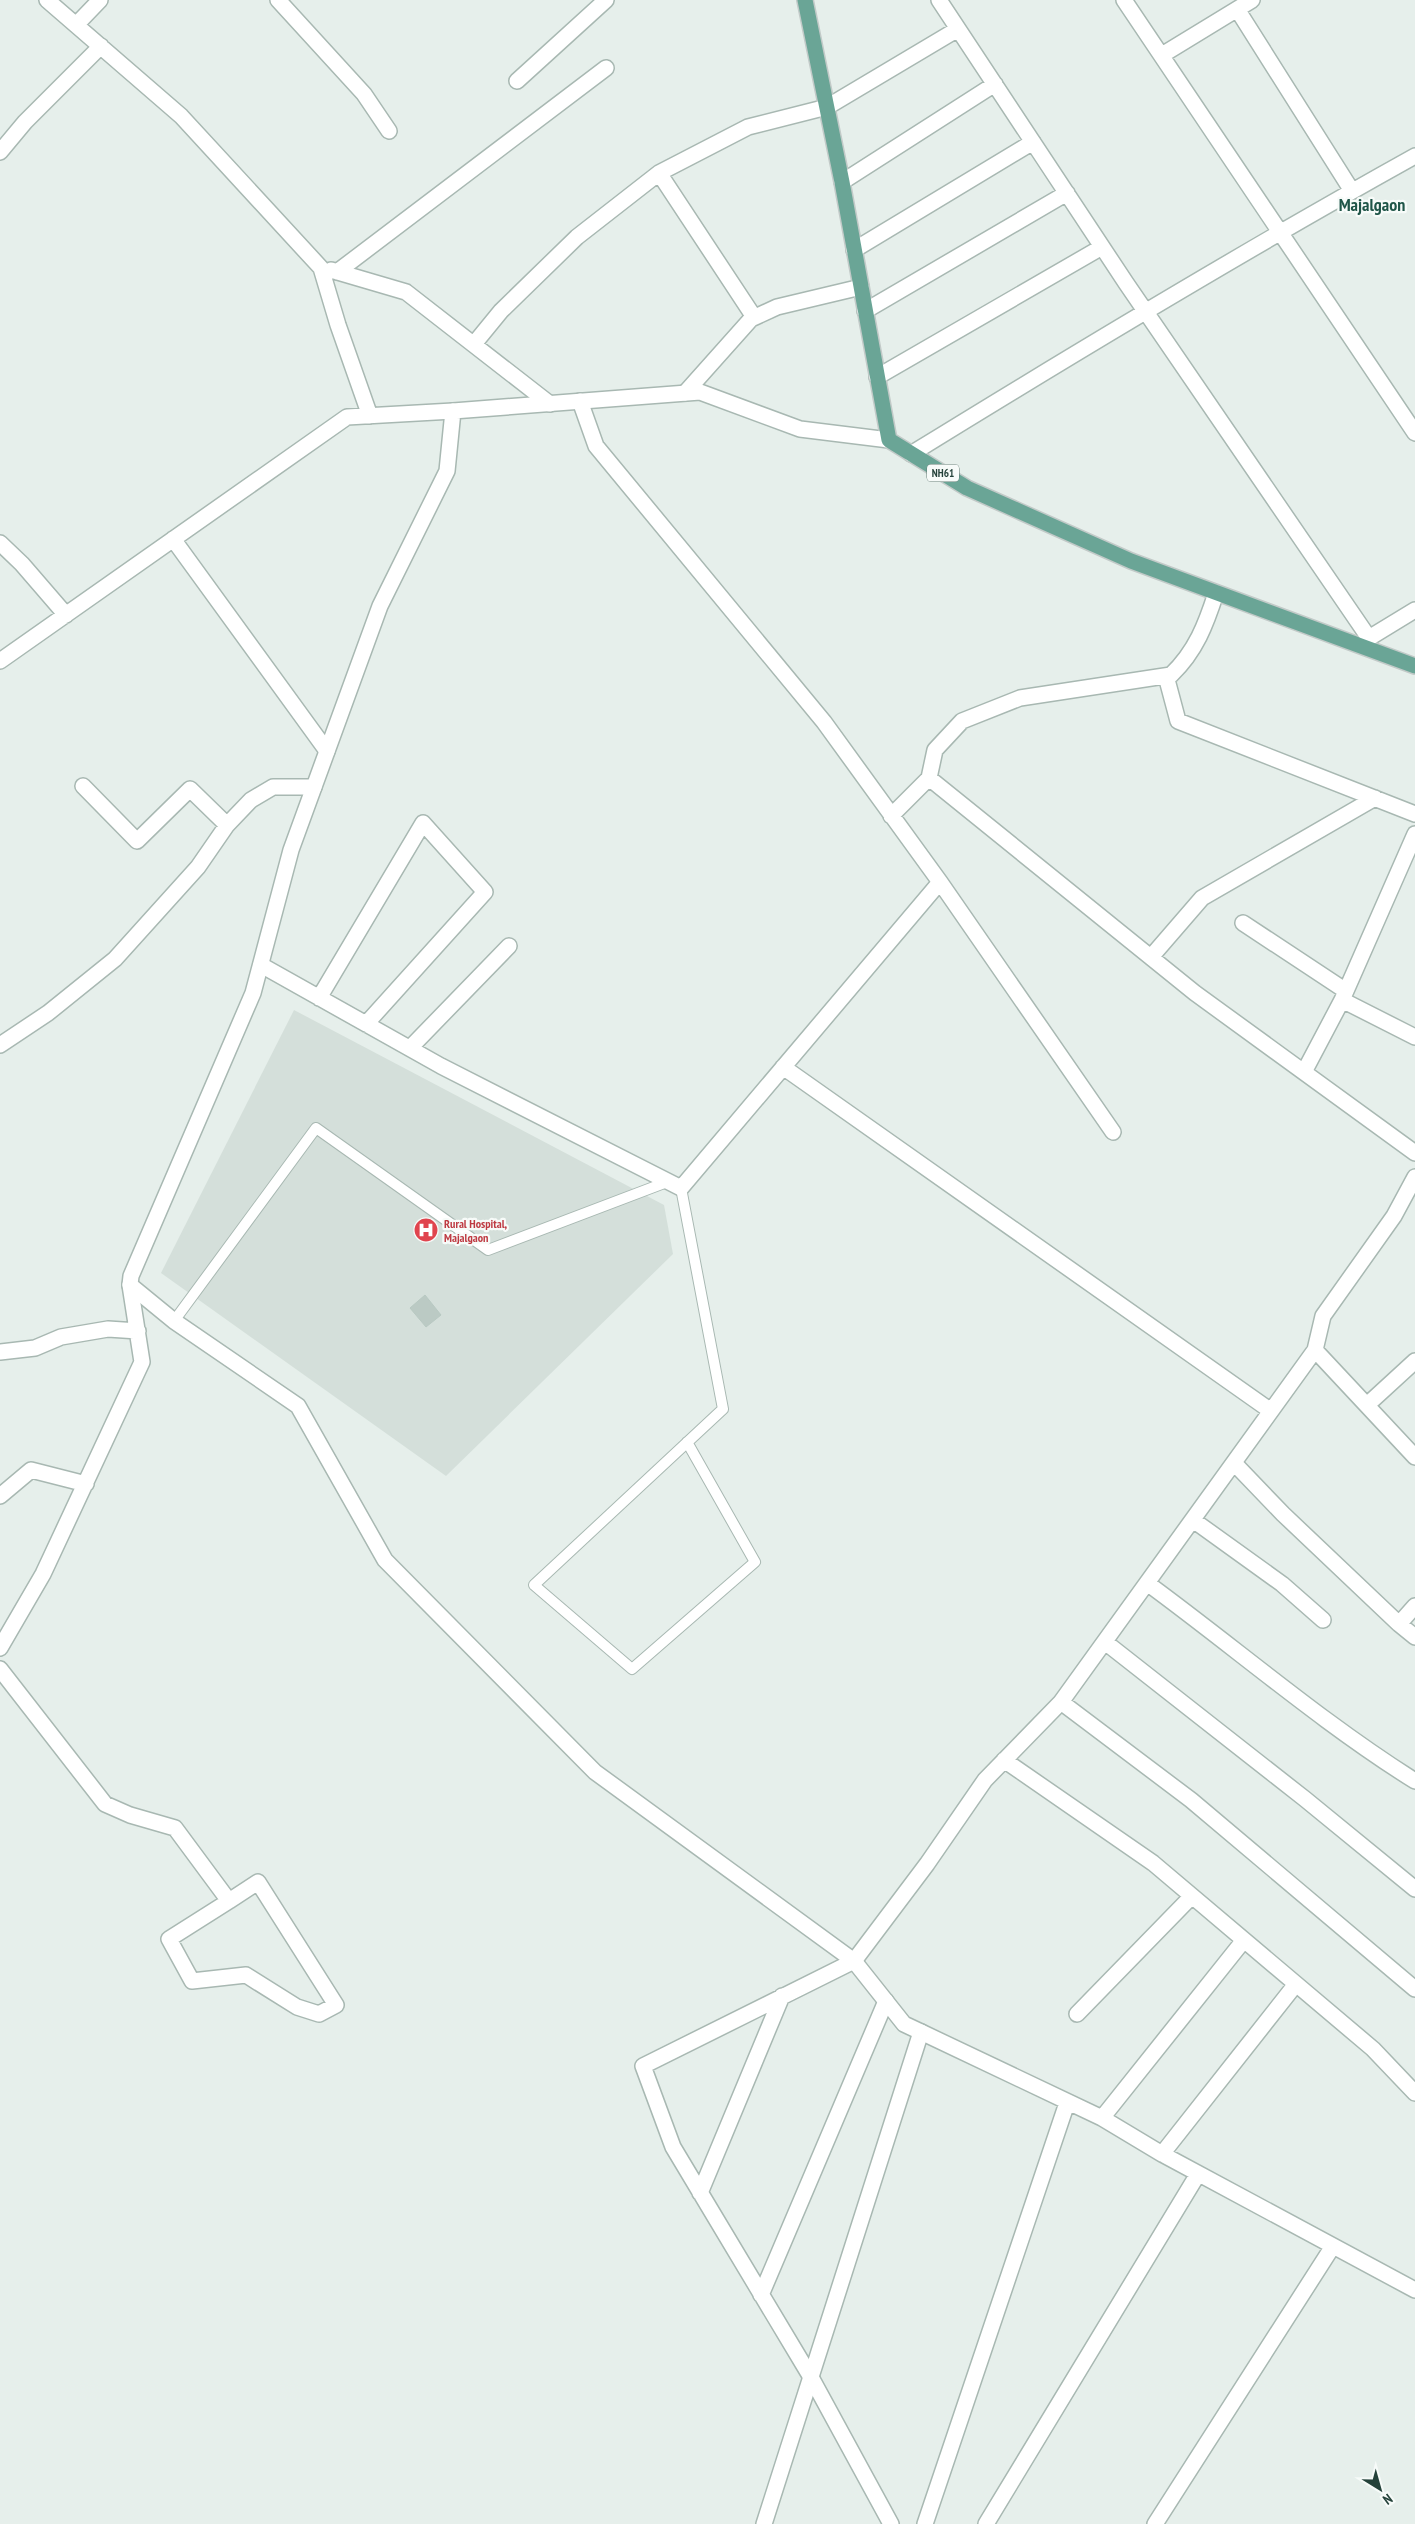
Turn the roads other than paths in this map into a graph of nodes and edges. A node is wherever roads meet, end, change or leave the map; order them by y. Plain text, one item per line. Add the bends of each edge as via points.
1 (47, 0) edge
2 (100, 0) edge
3 (278, 0) edge
4 (606, 0) edge
5 (805, 0) edge
6 (939, 0) edge
7 (1124, 0) edge
8 (1252, 0) edge
9 (1237, 9) junction
10 (76, 25) junction
11 (958, 29) junction
12 (101, 46) junction
13 (1162, 56) junction
14 (606, 68) dead end
15 (517, 81) dead end
16 (995, 84) junction
17 (827, 107) junction
18 (389, 130) dead end
19 (1033, 142) junction
20 (0, 152) edge
21 (1415, 156) edge
22 (659, 173) junction
23 (842, 182) junction
24 (1352, 191) junction
25 (1067, 193) junction
26 (1280, 231) junction
27 (1102, 247) junction
28 (854, 250) junction
29 (321, 268) junction
30 (337, 272) junction
31 (861, 287) junction
32 (1145, 310) junction
33 (865, 311) junction
34 (754, 317) junction
35 (474, 344) junction
36 (877, 377) junction
37 (685, 393) junction
38 (580, 402) junction
39 (550, 404) junction
40 (453, 411) junction
41 (370, 416) junction
42 (1414, 428) edge
43 (889, 440) junction
44 (911, 454) junction
45 (173, 540) junction
46 (0, 543) edge
47 (1216, 593) junction
48 (1415, 610) edge
49 (66, 615) junction
50 (0, 661) edge
51 (1415, 666) edge
52 (1166, 676) junction
53 (327, 752) junction
54 (929, 778) junction
55 (83, 786) dead end
56 (314, 787) junction
57 (1375, 798) junction
58 (1415, 814) edge
59 (891, 816) junction
60 (227, 825) junction
61 (1415, 834) edge
62 (940, 882) junction
63 (1243, 923) dead end
64 (509, 946) dead end
65 (1151, 957) junction
66 (261, 965) junction
67 (1344, 996) junction
68 (319, 998) junction
69 (366, 1024) junction
70 (1415, 1037) edge
71 (0, 1045) edge
72 (410, 1048) junction
73 (783, 1067) junction
74 (1304, 1072) junction
75 (1113, 1132) dead end
76 (1415, 1153) edge
77 (1415, 1177) edge
78 (674, 1185) junction
79 (130, 1286) junction
80 (174, 1321) junction
81 (138, 1330) junction
82 (1315, 1350) junction
83 (0, 1352) edge
84 (1415, 1361) edge
85 (1367, 1406) junction
86 (1271, 1411) junction
87 (687, 1442) junction
88 (1415, 1457) edge
89 (1234, 1463) junction
90 (86, 1484) junction
91 (0, 1496) edge
92 (1193, 1520) junction
93 (1147, 1583) junction
94 (1415, 1606) edge
95 (1323, 1620) dead end
96 (1399, 1624) junction
97 (1415, 1637) edge
98 (1105, 1642) junction
99 (0, 1648) edge
100 (0, 1669) edge
101 (1061, 1702) junction
102 (1004, 1760) junction
103 (1415, 1782) edge
104 (1415, 1889) edge
105 (1192, 1896) junction
106 (229, 1901) junction
107 (1244, 1940) junction
108 (854, 1960) junction
109 (1296, 1984) junction
110 (1415, 1989) edge
111 (782, 1996) junction
112 (886, 2001) junction
113 (1077, 2014) dead end
114 (921, 2032) junction
115 (1415, 2093) edge
116 (1067, 2103) junction
117 (1102, 2118) junction
118 (1162, 2154) junction
119 (1198, 2174) junction
120 (700, 2193) junction
121 (1333, 2246) junction
122 (1415, 2290) edge
123 (762, 2295) junction
124 (812, 2379) junction
125 (764, 2524) edge
126 (891, 2524) edge
127 (925, 2524) edge
128 (986, 2524) edge
129 (1155, 2524) edge

1 - 10 street
2 - 10 street
3 - 18 street via 364,94
4 - 15 street
5 - 17 main road
6 - 11 street
7 - 13 street
8 - 9 street
9 - 13 street
9 - 24 street
10 - 12 street
11 - 16 street
11 - 17 street
12 - 20 street via 25,122
12 - 29 street via 182,116
13 - 26 street
14 - 30 street
16 - 19 street
16 - 23 street
17 - 22 street via 748,127
17 - 23 main road
19 - 25 street
19 - 28 street
21 - 24 street
22 - 34 street
22 - 35 street via 577,237 501,311
23 - 28 main road
24 - 26 street
25 - 27 street
25 - 33 street
26 - 32 street
26 - 42 street
27 - 32 street
27 - 36 street
28 - 31 main road
29 - 30 street
29 - 41 street
30 - 35 street via 406,292
31 - 33 main road
31 - 34 street via 777,307
32 - 44 street
32 - 48 street via 1369,638
33 - 36 main road
34 - 37 street
35 - 39 street
36 - 43 main road
37 - 38 street
37 - 43 street via 700,392 800,429
38 - 39 street
38 - 59 street via 596,446 824,722
39 - 40 street
40 - 41 street
40 - 53 street via 448,470 380,606
41 - 45 street via 347,417
43 - 44 main road, NH61
44 - 47 main road, NH61 via 967,488 1131,561
45 - 49 street
45 - 53 street
46 - 49 street
47 - 51 main road, NH61
47 - 52 street via 1205,629 1187,660 1172,675
49 - 50 street
52 - 54 street via 1020,698 962,721 935,750
52 - 57 street via 1178,721
53 - 56 street
54 - 59 street
54 - 65 street
55 - 60 street via 137,841 190,789
56 - 60 street via 274,788 251,800
56 - 66 street via 291,850
57 - 58 street
57 - 65 street via 1202,898
59 - 62 street
60 - 71 street via 198,867 114,959 48,1013
61 - 67 street
62 - 73 street
62 - 75 street
63 - 67 street
64 - 72 street
65 - 74 street
66 - 68 street
66 - 79 street via 253,993 131,1276
67 - 70 street
67 - 74 street
68 - 69 street
68 - 69 street via 423,823 485,892
69 - 72 street
72 - 78 street
73 - 78 street
73 - 86 street
74 - 76 street
77 - 82 street via 1394,1216 1323,1316
78 - 80 lane via 488,1250 316,1128
78 - 87 lane via 722,1409
79 - 80 street
79 - 81 street
80 - 108 street via 298,1406 385,1560 595,1772
81 - 83 street via 89,1332 61,1337 35,1348
81 - 90 street via 142,1362
82 - 85 street
82 - 86 street
84 - 85 street
85 - 88 street
86 - 89 street
87 - 87 lane via 534,1585 632,1669 755,1562
89 - 92 street
89 - 96 street
90 - 91 street via 31,1470
90 - 99 street via 43,1574
92 - 93 street
92 - 95 street via 1282,1584
93 - 98 street
93 - 103 street via 1366,1750
94 - 96 street
96 - 97 street
98 - 101 street
98 - 104 street
100 - 106 street via 104,1804 175,1828
101 - 102 street
101 - 110 street via 1191,1800
102 - 105 street via 1152,1863
102 - 108 street via 984,1780 927,1864
105 - 107 street
105 - 113 street
106 - 106 street via 169,1939 192,1981 246,1975 296,2007 319,2014 336,2005 258,1882
107 - 109 street
107 - 117 street
108 - 111 street
108 - 112 street
109 - 115 street via 1373,2049
109 - 118 street
111 - 120 street
111 - 120 street via 643,2066 673,2147
112 - 114 street via 904,2024
112 - 123 street
114 - 116 street
114 - 124 street
116 - 117 street
116 - 127 street
117 - 118 street
118 - 119 street
119 - 121 street
119 - 128 street
120 - 123 street
121 - 122 street
121 - 129 street
123 - 124 street
124 - 125 street
124 - 126 street

